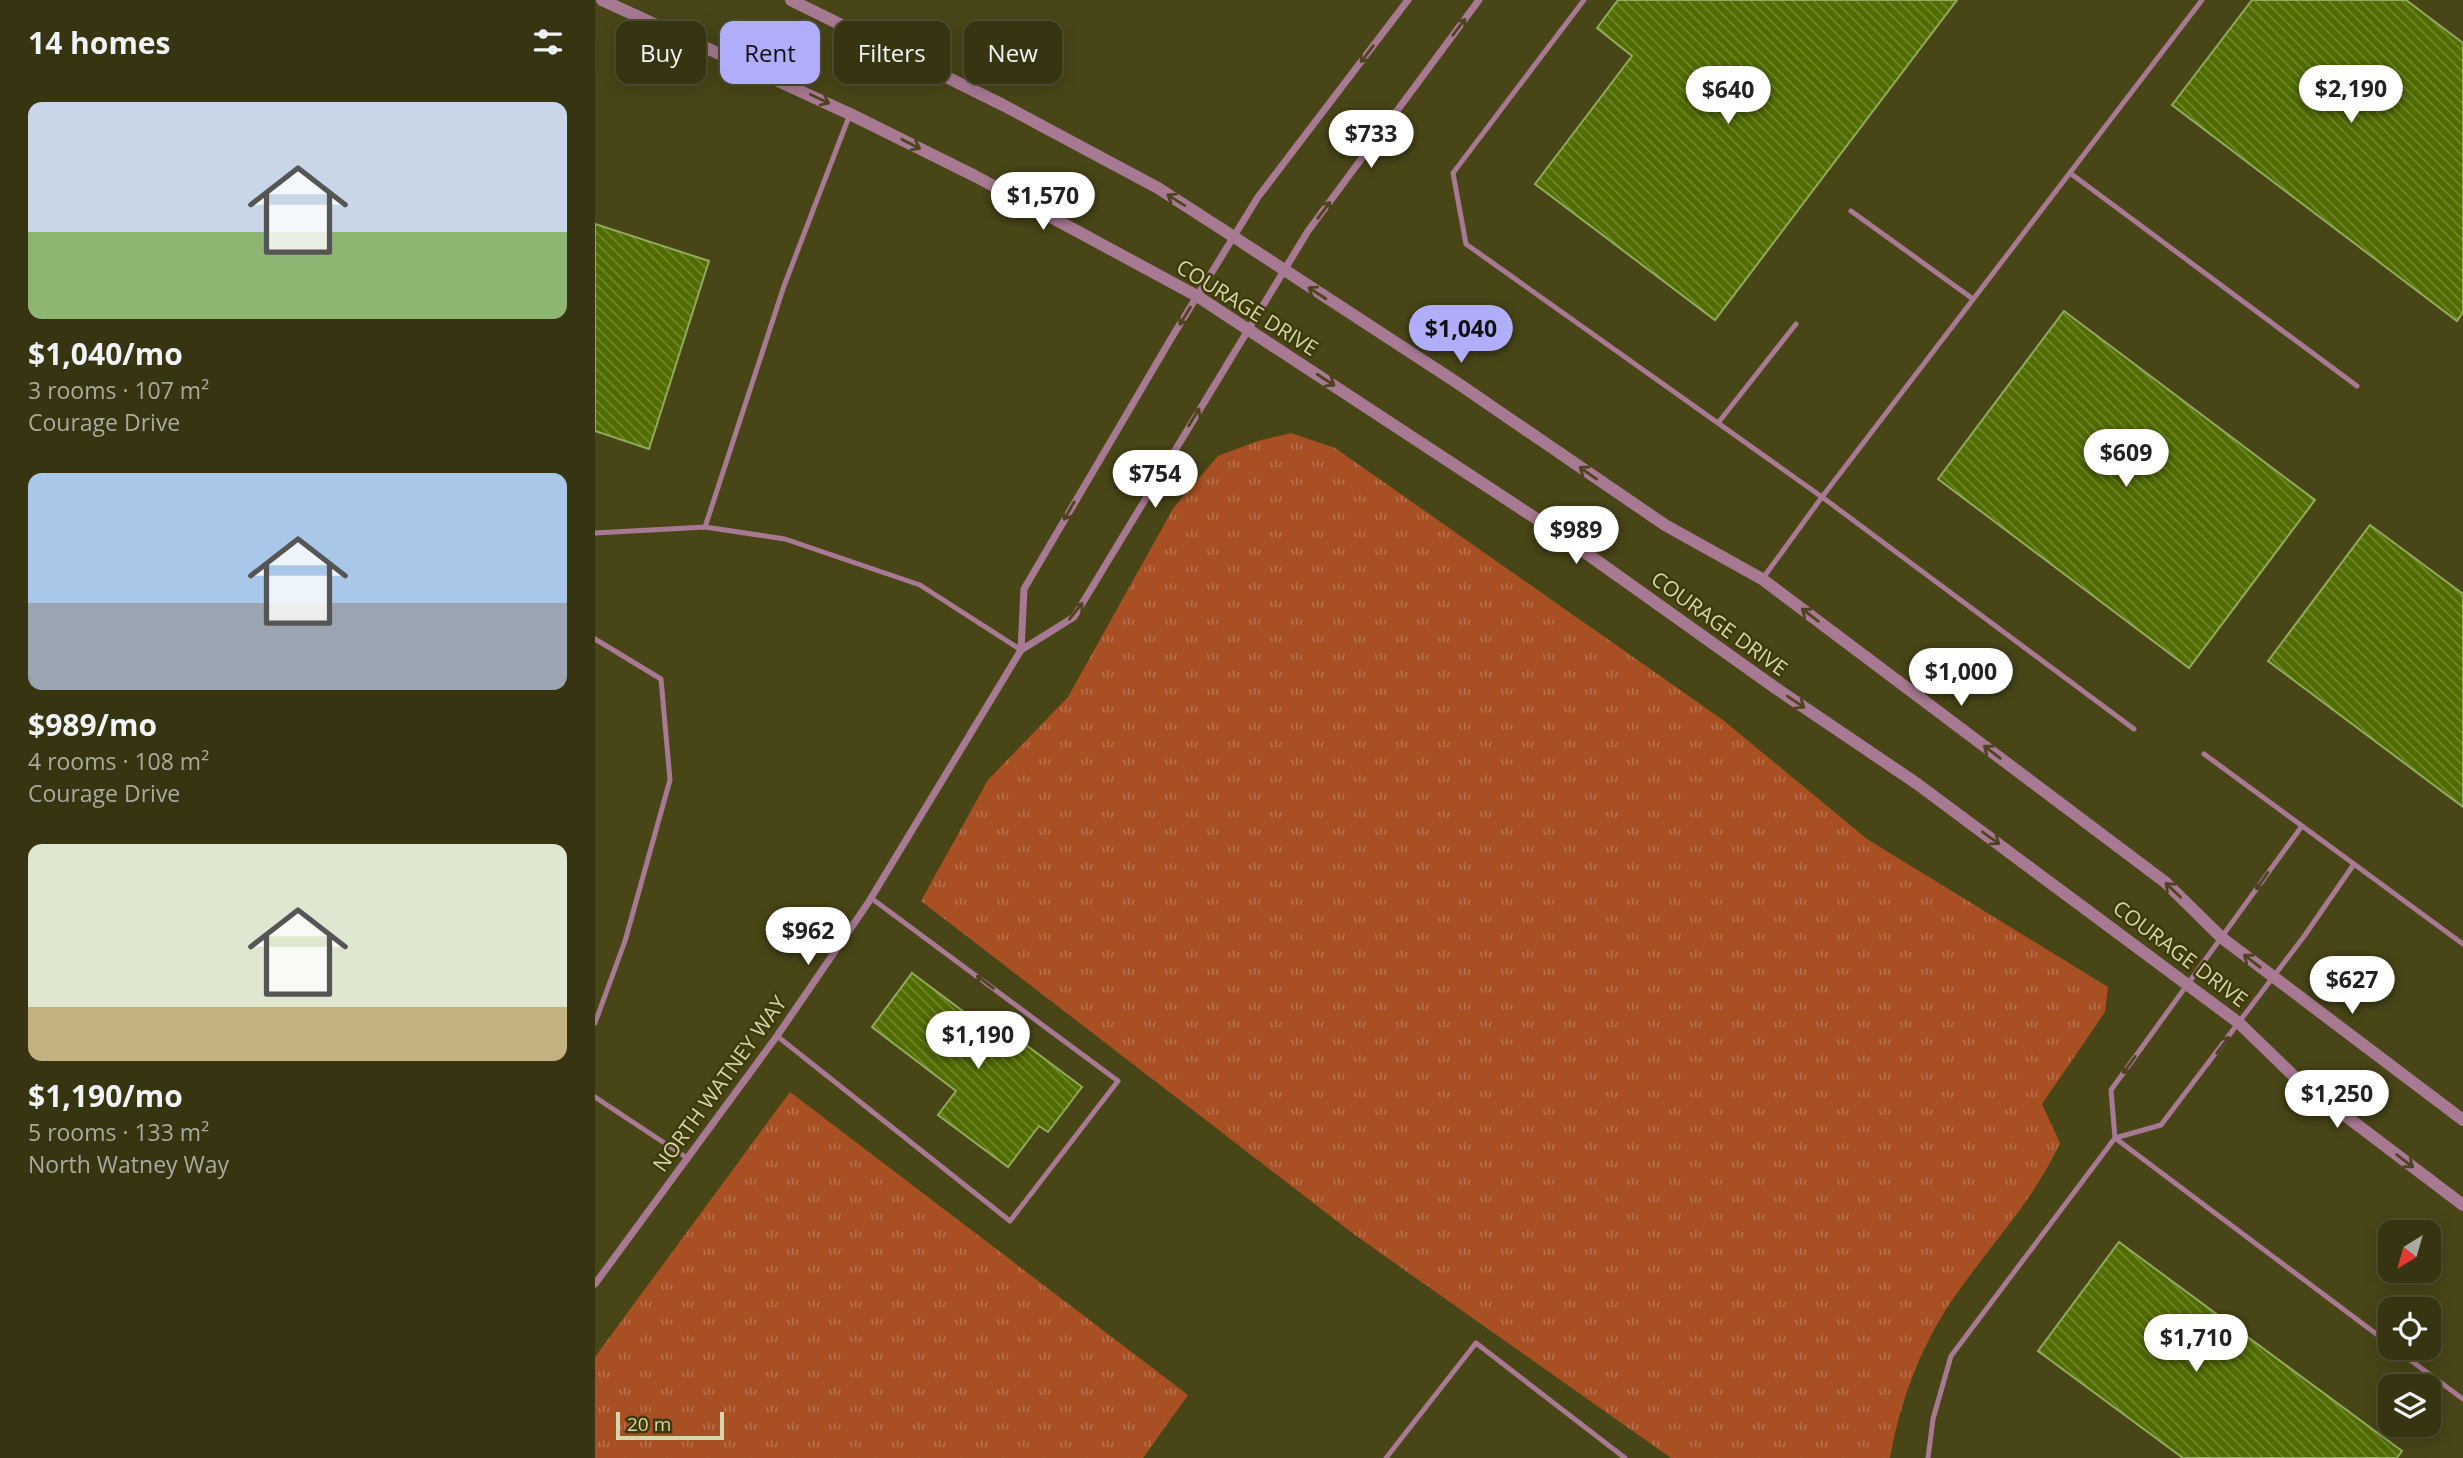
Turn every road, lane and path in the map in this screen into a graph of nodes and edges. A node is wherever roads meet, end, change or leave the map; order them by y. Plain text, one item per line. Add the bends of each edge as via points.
1 (602, 0) edge
2 (791, 0) edge
3 (1408, 0) edge
4 (1479, 0) edge
5 (1584, 0) edge
6 (2202, 0) edge
7 (850, 114) junction
8 (2070, 173) junction
9 (1851, 211) dead end
10 (1234, 237) junction
11 (1283, 271) junction
12 (1197, 296) junction
13 (1973, 299) junction
14 (1796, 324) dead end
15 (1248, 329) junction
16 (2357, 386) dead end
17 (1718, 423) junction
18 (1822, 497) junction
19 (705, 527) junction
20 (595, 533) edge
21 (1762, 579) junction
22 (595, 639) edge
23 (1021, 650) junction
24 (2134, 729) dead end
25 (2204, 754) dead end
26 (2302, 826) junction
27 (2354, 864) junction
28 (871, 898) junction
29 (2222, 938) junction
30 (2463, 944) edge
31 (2273, 977) junction
32 (2188, 984) junction
33 (595, 1023) edge
34 (2239, 1023) junction
35 (777, 1037) junction
36 (595, 1097) edge
37 (2463, 1119) edge
38 (2115, 1138) junction
39 (687, 1158) junction
40 (2463, 1205) edge
41 (595, 1284) edge
42 (2378, 1335) edge
43 (2411, 1360) edge
44 (2463, 1399) edge
45 (1386, 1458) edge
46 (1625, 1458) edge
47 (1928, 1458) edge

1 -> 7 street, COURAGE DRIVE
10 -> 2 street, COURAGE DRIVE via 1158,188 1015,111
3 -> 10 street, NORTH WATNEY WAY via 1258,197
11 -> 4 street, NORTH WATNEY WAY
5 - 17 lane via 1453,173 1466,244
6 - 8 lane
7 -> 12 street, COURAGE DRIVE
7 - 19 lane via 784,286
8 - 13 lane
8 - 16 lane
9 - 13 lane
10 - 11 street, COURAGE DRIVE
10 - 12 street, NORTH WATNEY WAY
11 - 15 street, NORTH WATNEY WAY
21 -> 11 street, COURAGE DRIVE via 1665,525
12 - 15 street, COURAGE DRIVE
12 -> 23 street, NORTH WATNEY WAY via 1024,589
13 - 18 lane
14 - 17 lane
23 -> 15 street, NORTH WATNEY WAY via 1074,617
15 -> 32 street, COURAGE DRIVE via 1555,530 1777,690 1916,783
17 - 18 lane
18 - 21 lane
18 - 24 lane
19 - 20 lane
19 - 23 lane via 785,540 920,585
29 -> 21 street, COURAGE DRIVE via 2165,882
22 - 33 lane via 661,679 670,780 625,941
23 - 28 street, NORTH WATNEY WAY
25 - 26 lane
26 - 27 lane
26 -> 29 lane
27 - 30 lane
27 - 31 lane
28 - 35 street, NORTH WATNEY WAY
35 -> 28 lane via 1010,1221 1118,1081
31 -> 29 street, COURAGE DRIVE
29 - 32 lane
31 - 34 lane
31 - 37 street, COURAGE DRIVE
32 - 34 street, COURAGE DRIVE
32 -> 38 lane via 2111,1090
38 -> 34 lane via 2161,1125
34 -> 40 street, COURAGE DRIVE via 2297,1079
35 - 39 street, NORTH WATNEY WAY
36 - 39 lane
38 - 42 lane
38 - 47 lane via 1951,1356 1933,1419
39 - 41 street, NORTH WATNEY WAY
43 - 44 lane
45 - 46 lane via 1476,1343

